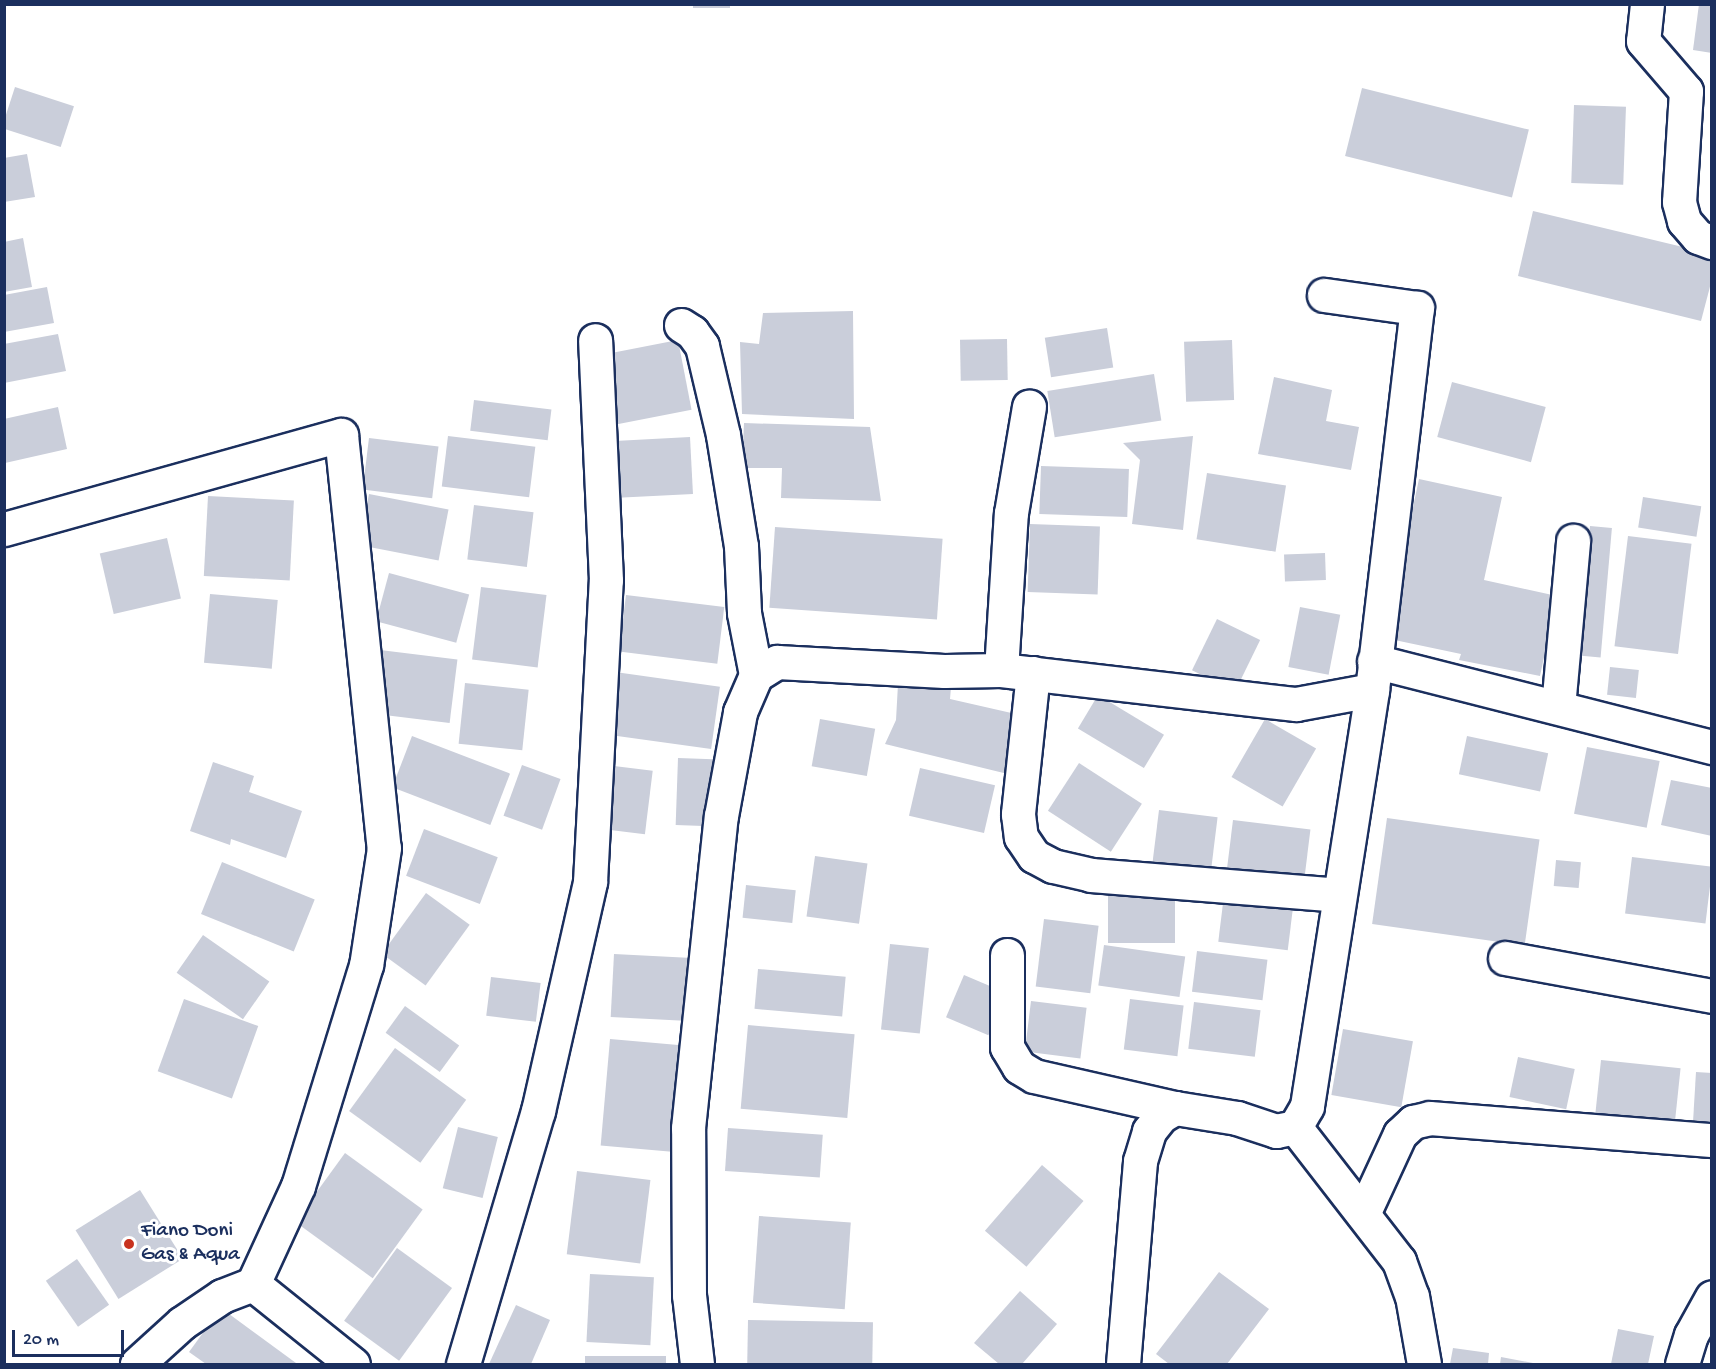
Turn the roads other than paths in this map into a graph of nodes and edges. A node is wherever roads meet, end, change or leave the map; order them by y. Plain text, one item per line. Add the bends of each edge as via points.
1 (1647, 4) edge
2 (1712, 242) edge
3 (1324, 295) dead end
4 (681, 326) dead end
5 (595, 339) dead end
6 (1029, 407) dead end
7 (4, 529) edge
8 (1573, 541) dead end
9 (1017, 672) junction
10 (756, 675) junction
11 (1373, 676) junction
12 (1558, 707) junction
13 (1712, 747) edge
14 (1337, 895) junction
15 (1007, 955) dead end
16 (1505, 958) dead end
17 (1712, 996) edge
18 (1175, 1108) junction
19 (1295, 1127) junction
20 (1712, 1140) edge
21 (1363, 1214) junction
22 (253, 1284) junction
23 (1712, 1298) edge
24 (137, 1365) edge
25 (353, 1365) edge
26 (463, 1365) edge
27 (697, 1365) edge
28 (1123, 1365) edge
29 (1424, 1365) edge
30 (1682, 1365) edge

1 - 2 street via 1642,41 1686,91 1679,202 1684,221 1698,237
3 - 11 street via 1416,308
4 - 10 street via 692,332 702,346 723,435 741,546 744,613
5 - 26 street via 606,580 590,882 538,1111
6 - 9 street via 1011,513
7 - 22 street via 340,435 384,848 366,965 298,1186
8 - 12 street
9 - 10 street via 777,662
9 - 11 street via 1296,704
9 - 14 street via 1018,814 1021,837 1034,856 1053,866 1091,875
10 - 27 street via 740,711 722,816 688,1128 689,1295
11 - 12 street
11 - 14 street
12 - 13 street
14 - 19 street via 1307,1106
15 - 18 street via 1007,1047 1019,1067 1034,1076
16 - 17 street
18 - 19 street via 1237,1118 1276,1131
18 - 28 street via 1161,1116 1149,1131 1140,1161
19 - 21 street
20 - 21 street via 1430,1118 1413,1122 1400,1134
21 - 29 street via 1399,1261 1412,1296
22 - 24 street via 222,1296 182,1323
22 - 25 street
23 - 30 street via 1690,1335

